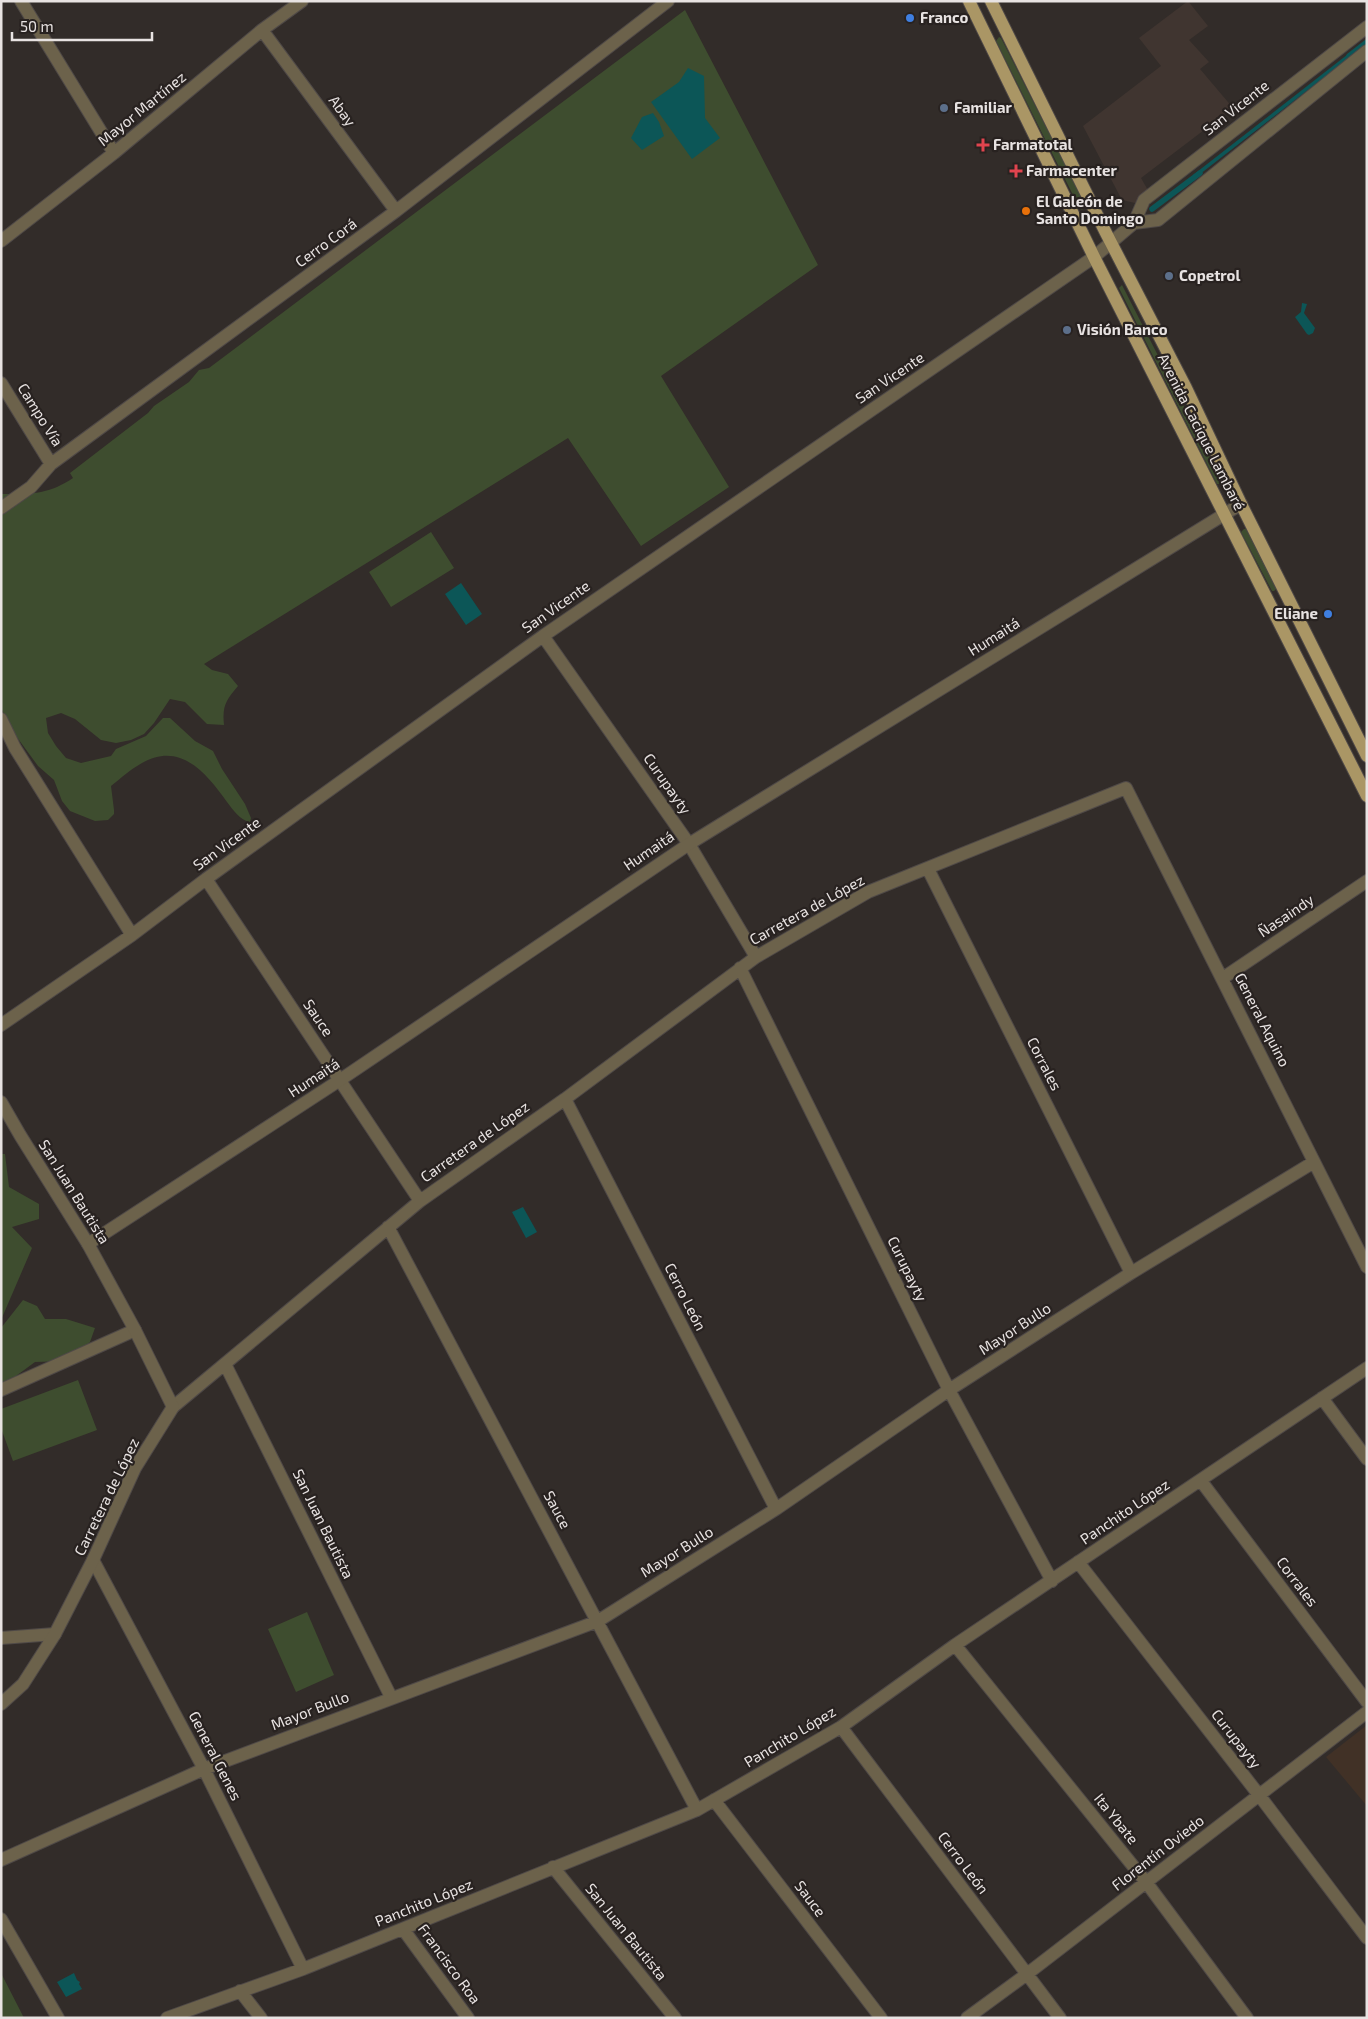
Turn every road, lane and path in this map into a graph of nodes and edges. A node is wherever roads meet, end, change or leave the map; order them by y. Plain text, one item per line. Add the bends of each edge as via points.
1 (21, 1) edge
2 (302, 1) edge
3 (668, 1) edge
4 (969, 1) edge
5 (991, 1) edge
6 (1367, 27) edge
7 (262, 30) junction
8 (1367, 51) edge
9 (114, 153) junction
10 (396, 212) junction
11 (1134, 223) junction
12 (1, 241) edge
13 (1112, 244) junction
14 (1094, 257) junction
15 (1, 383) edge
16 (51, 464) junction
17 (1241, 504) junction
18 (1, 508) edge
19 (1224, 514) junction
20 (543, 636) junction
21 (1, 718) edge
22 (1367, 756) edge
23 (1126, 788) joint
24 (1367, 796) edge
25 (689, 844) junction
26 (928, 869) junction
27 (206, 879) junction
28 (1367, 882) edge
29 (132, 935) junction
30 (756, 957) junction
31 (740, 968) junction
32 (1223, 978) junction
33 (1, 1025) edge
34 (340, 1080) junction
35 (565, 1099) junction
36 (1, 1102) edge
37 (1314, 1162) junction
38 (420, 1201) junction
39 (388, 1226) junction
40 (88, 1244) junction
41 (1367, 1268) edge
42 (1131, 1273) junction
43 (135, 1330) junction
44 (225, 1364) junction
45 (1367, 1368) edge
46 (1, 1390) edge
47 (949, 1390) junction
48 (1322, 1398) junction
49 (173, 1407) junction
50 (1367, 1459) edge
51 (1201, 1481) junction
52 (776, 1509) junction
53 (93, 1560) junction
54 (1078, 1562) junction
55 (1052, 1581) junction
56 (598, 1621) junction
57 (55, 1634) junction
58 (1, 1638) edge
59 (955, 1645) junction
60 (391, 1697) junction
61 (1367, 1702) edge
62 (1, 1704) edge
63 (1367, 1712) edge
64 (841, 1727) junction
65 (204, 1769) junction
66 (1259, 1795) junction
67 (714, 1800) junction
68 (697, 1810) junction
69 (1, 1860) edge
70 (553, 1867) junction
71 (1146, 1882) junction
72 (1, 1918) edge
73 (403, 1930) junction
74 (1367, 1938) edge
75 (303, 1969) junction
76 (1027, 1974) junction
77 (240, 1991) junction
78 (58, 2018) edge
79 (167, 2018) edge
80 (261, 2018) edge
81 (468, 2018) edge
82 (675, 2018) edge
83 (881, 2018) edge
84 (967, 2018) edge
85 (1060, 2018) edge
86 (1247, 2018) edge

1 - 9 street
2 - 7 street, Mayor Martínez
3 - 10 street, Cerro Corá
4 - 14 main road, Avenida Cacique Lambaré
5 - 13 main road, Avenida Cacique Lambaré
6 - 11 street, San Vicente via 1144,200
7 - 9 street, Mayor Martínez
7 - 10 street, Abay
8 - 11 street via 1158,220
9 - 12 street, Mayor Martínez
10 - 16 street, Cerro Corá
11 - 13 street, San Vicente
13 - 14 street, San Vicente
13 - 17 main road, Avenida Cacique Lambaré
14 - 19 main road, Avenida Cacique Lambaré
14 - 20 street, San Vicente
15 - 16 street, Campo Vía
16 - 18 street, Cerro Corá via 31,487
17 - 19 street, Humaitá
17 - 22 main road, Avenida Cacique Lambaré
19 - 24 main road, Avenida Cacique Lambaré
19 - 25 street, Humaitá
20 - 25 street, Curupayty
20 - 27 street, San Vicente
21 - 29 street via 15,748
23 - 26 street, Carretera de López
23 - 32 street, General Aquino
25 - 30 street, Curupayty
25 - 34 street, Humaitá
26 - 30 street, Carretera de López via 868,892
26 - 42 street, Corrales
27 - 29 street, San Vicente
27 - 34 street, Sauce
28 - 32 street, Ñasaindy
29 - 33 street, San Vicente
30 - 31 street, Carretera de López
31 - 35 street, Carretera de López
31 - 47 street, Curupayty
32 - 37 street, General Aquino
34 - 38 street, Sauce
34 - 40 street, Humaitá
35 - 38 street, Carretera de López
35 - 52 street, Cerro León
36 - 40 street, San Juan Bautista
37 - 41 street, General Aquino
37 - 42 street, Mayor Bullo
38 - 39 street, Carretera de López
39 - 44 street, Carretera de López
39 - 56 street, Sauce
40 - 43 street, San Juan Bautista
42 - 47 street, Mayor Bullo
43 - 46 street
43 - 49 street, San Juan Bautista
44 - 49 street, Carretera de López
44 - 60 street, San Juan Bautista
45 - 48 street, Panchito López
47 - 52 street, Mayor Bullo
47 - 55 street, Curupayty
48 - 50 street
48 - 51 street, Panchito López
49 - 53 street, Carretera de López via 135,1468
51 - 54 street, Panchito López
51 - 61 street, Corrales
52 - 56 street, Mayor Bullo
53 - 57 street, Carretera de López
53 - 65 street, General Genes
54 - 55 street, Panchito López
54 - 66 street, Curupayty
55 - 59 street, Panchito López
56 - 60 street, Mayor Bullo
56 - 68 street, Sauce
57 - 58 street
57 - 62 street, Carretera de López via 23,1684
59 - 64 street, Panchito López
59 - 71 street, Ita Ybate
60 - 65 street, Mayor Bullo
63 - 66 street, Florentín Oviedo
64 - 67 street, Panchito López
64 - 76 street, Cerro León
65 - 69 street, Mayor Bullo
65 - 75 street, General Genes
66 - 71 street, Florentín Oviedo
66 - 74 street, Curupayty
67 - 68 street, Panchito López
67 - 83 street, Sauce
68 - 70 street, Panchito López
70 - 73 street, Panchito López
70 - 82 street, San Juan Bautista
71 - 76 street, Florentín Oviedo
71 - 86 street, Ita Ybate
72 - 78 street
73 - 75 street, Panchito López
73 - 81 street, Francisco Roa
75 - 77 street, Panchito López
76 - 84 street, Florentín Oviedo
76 - 85 street, Cerro León
77 - 79 street, Panchito López
77 - 80 street

